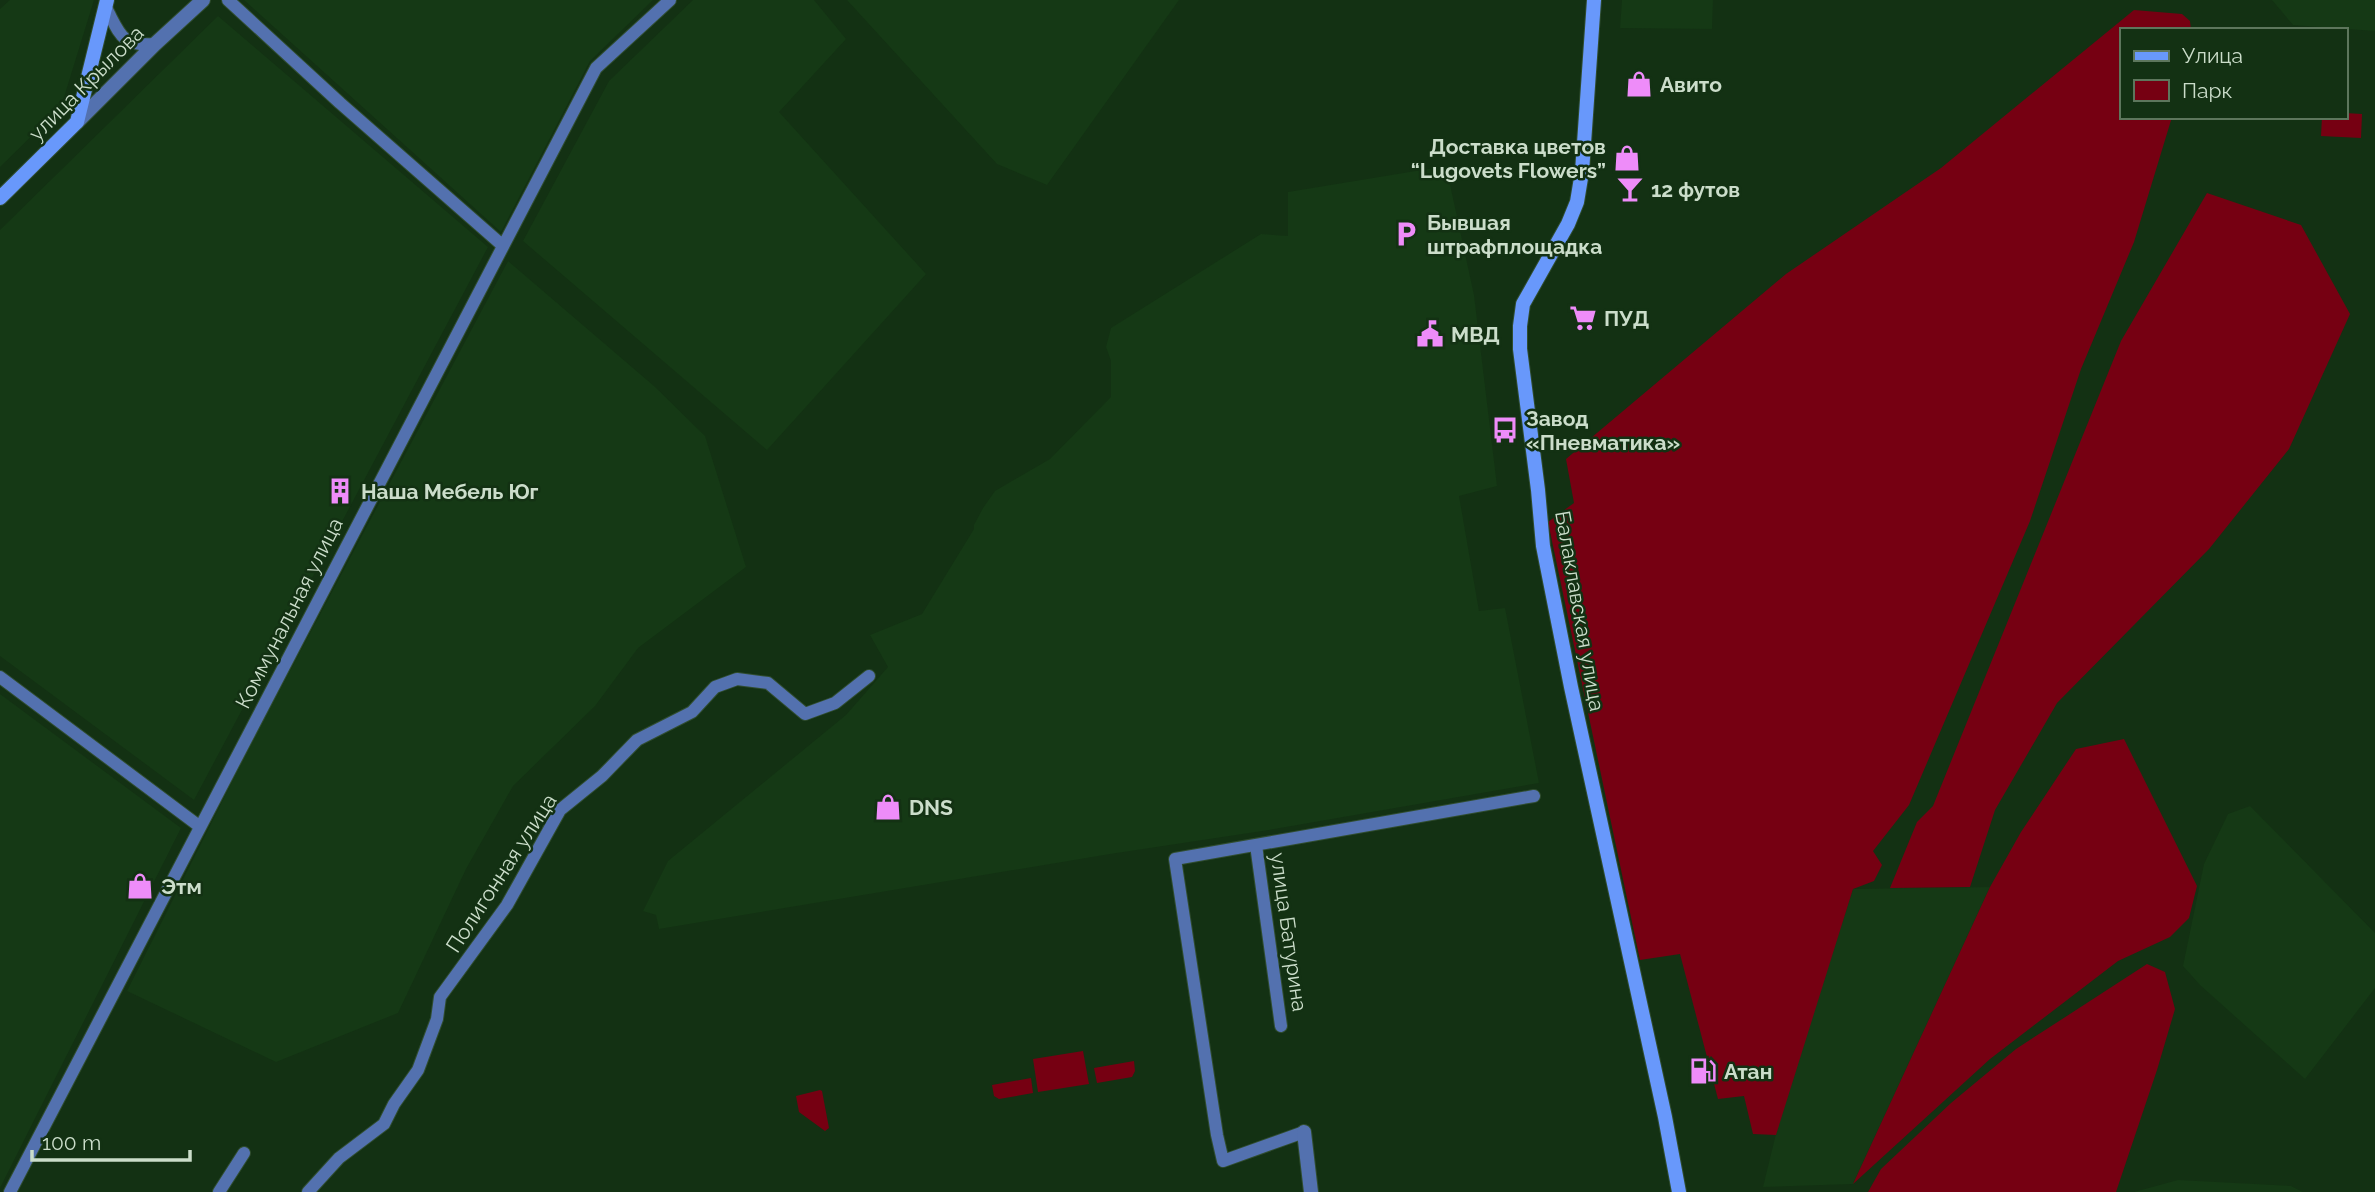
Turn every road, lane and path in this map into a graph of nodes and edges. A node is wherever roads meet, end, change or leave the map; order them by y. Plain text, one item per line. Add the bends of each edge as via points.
1 (203, 0) edge
2 (228, 0) edge
3 (670, 0) edge
4 (1594, 0) edge
5 (106, 3) edge
6 (155, 44) junction
7 (77, 122) junction
8 (0, 198) edge
9 (502, 245) junction
10 (869, 676) dead end
11 (0, 677) edge
12 (1534, 796) dead end
13 (199, 826) junction
14 (1256, 845) junction
15 (1282, 1026) dead end
16 (1304, 1132) joint
17 (244, 1153) dead end
18 (10, 1192) edge
19 (219, 1192) edge
20 (308, 1192) edge
21 (1311, 1192) edge
22 (1678, 1192) edge

1 - 6 street, улица Крылова
2 - 9 street
3 - 9 street, Коммунальная улица via 596,68
4 - 22 main road, Балаклавская улица via 1577,202 1523,304 1520,349 1543,546
5 - 6 street via 126,41 138,46
5 - 7 main road
6 - 7 street, улица Крылова
7 - 8 main road, улица Крылова
9 - 13 street, Коммунальная улица
10 - 20 street, Полигонная улица via 835,703 805,714 768,683 737,679 715,687 692,712 637,740 560,810 508,905 440,997 437,1019 418,1069 384,1124 339,1158
11 - 13 street
12 - 14 street
13 - 18 street, Коммунальная улица
14 - 15 street, улица Батурина
14 - 16 street via 1175,859 1217,1135 1223,1161
16 - 21 street
17 - 19 street

